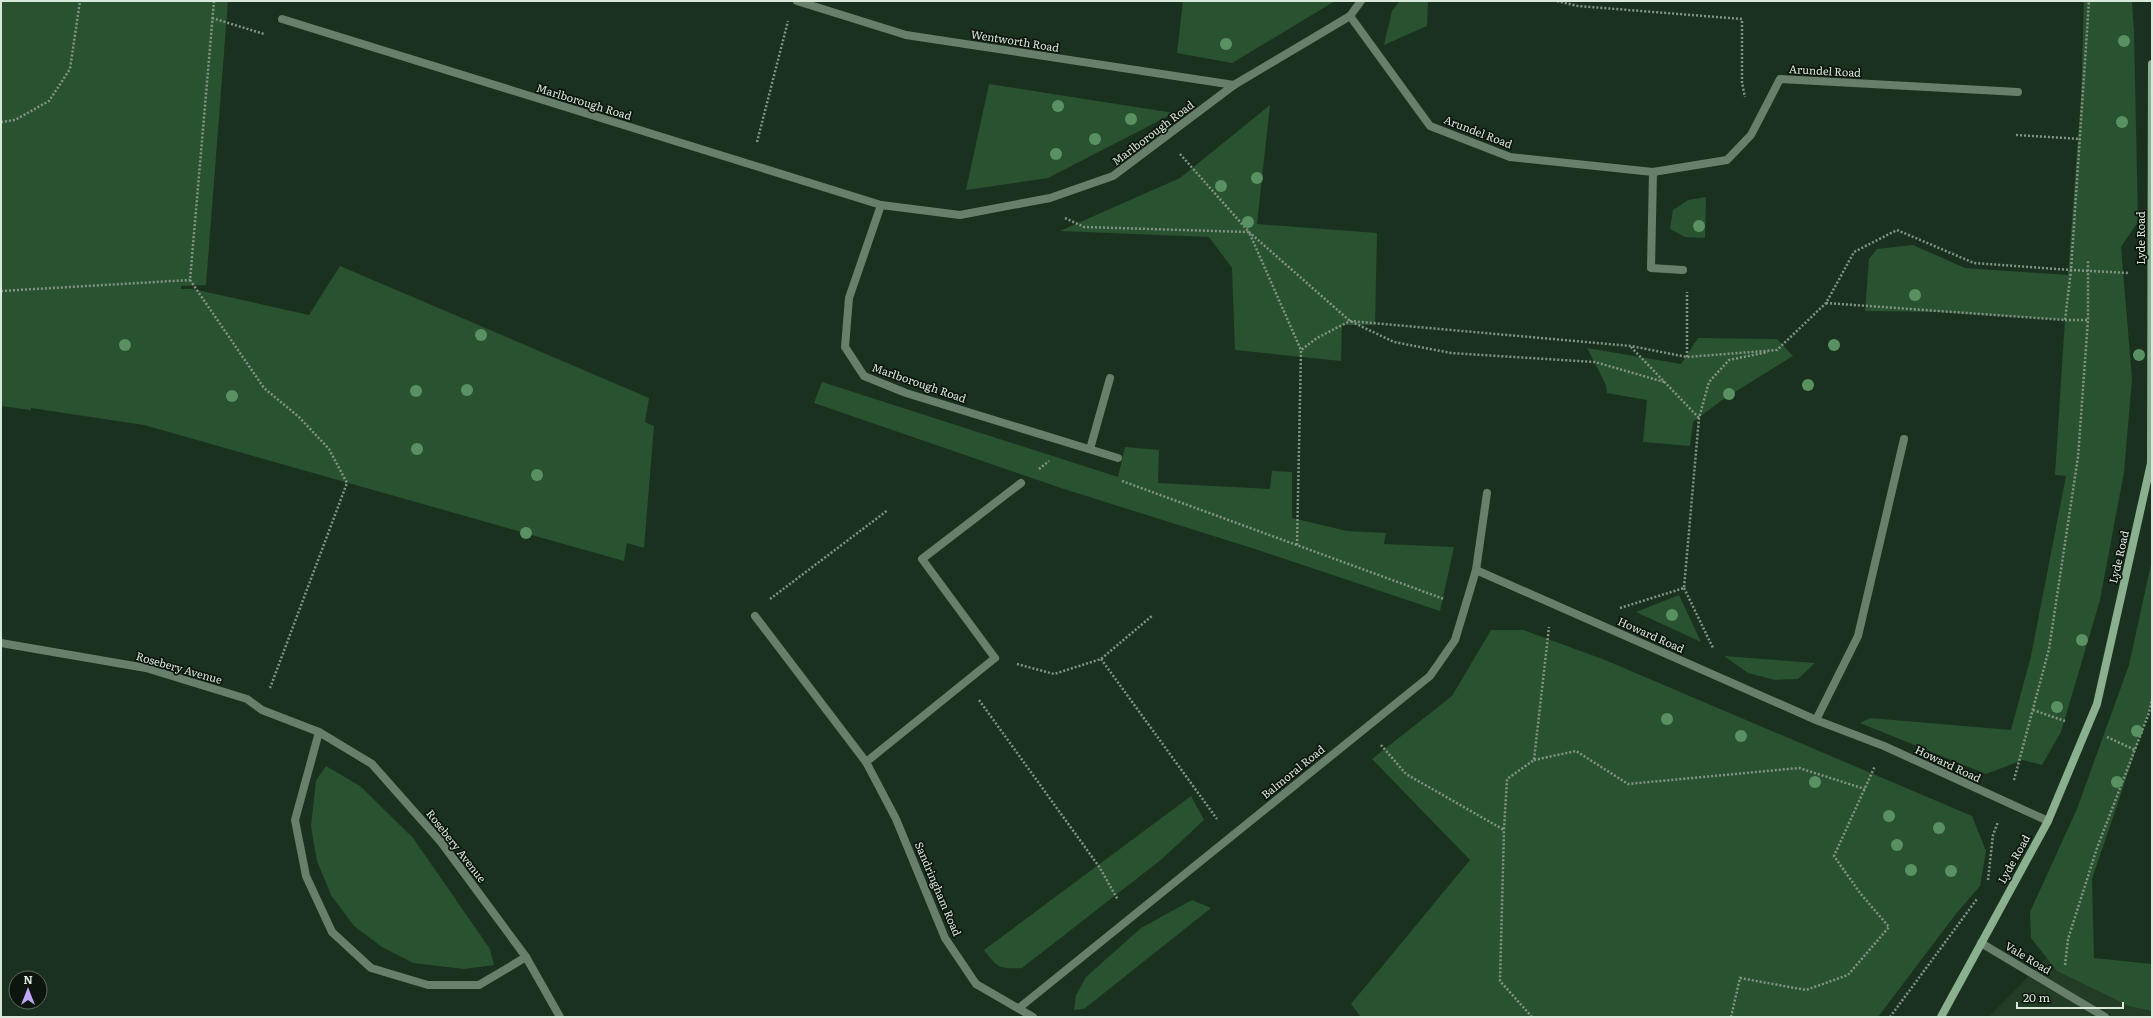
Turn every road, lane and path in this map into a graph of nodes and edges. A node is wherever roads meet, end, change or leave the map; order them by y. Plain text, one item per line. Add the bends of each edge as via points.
1 (80, 1) edge
2 (214, 1) edge
3 (797, 1) edge
4 (1361, 1) edge
5 (1557, 1) edge
6 (2089, 1) edge
7 (789, 16) dead end
8 (1350, 16) junction
9 (212, 18) junction
10 (282, 19) joint
11 (2152, 64) edge
12 (1234, 85) junction
13 (2018, 92) dead end
14 (1, 122) edge
15 (1751, 135) junction
16 (2016, 135) dead end
17 (1166, 137) junction
18 (2080, 139) junction
19 (751, 165) junction
20 (1653, 172) junction
21 (1032, 202) junction
22 (881, 205) junction
23 (1249, 232) junction
24 (2088, 260) dead end
25 (1683, 270) joint
26 (2071, 270) junction
27 (2087, 271) junction
28 (2152, 273) edge
29 (190, 280) junction
30 (1, 291) edge
31 (1826, 303) junction
32 (2065, 320) junction
33 (2088, 320) junction
34 (1350, 321) junction
35 (1631, 346) junction
36 (1301, 350) junction
37 (1777, 350) junction
38 (1687, 357) junction
39 (1110, 378) dead end
40 (1664, 382) junction
41 (1699, 418) junction
42 (1904, 439) dead end
43 (1071, 443) junction
44 (1090, 449) junction
45 (1118, 458) joint
46 (1021, 483) joint
47 (1487, 493) dead end
48 (888, 510) dead end
49 (1297, 545) junction
50 (1476, 570) junction
51 (1684, 588) junction
52 (1552, 603) junction
53 (1465, 607) junction
54 (1153, 615) dead end
55 (754, 616) joint
56 (1588, 619) junction
57 (1, 643) edge
58 (995, 658) junction
59 (1101, 659) junction
60 (966, 682) junction
61 (1730, 682) junction
62 (2152, 699) edge
63 (262, 710) junction
64 (1816, 720) junction
65 (1366, 728) junction
66 (319, 732) junction
67 (1884, 746) junction
68 (1534, 760) junction
69 (866, 762) junction
70 (1865, 789) junction
71 (2006, 803) junction
72 (2048, 821) junction
73 (1504, 830) junction
74 (1230, 838) junction
75 (1987, 885) dead end
76 (1978, 898) dead end
77 (1129, 919) junction
78 (1981, 943) junction
79 (526, 957) junction
80 (2056, 988) junction
81 (1020, 1008) junction
82 (560, 1017) edge
83 (1033, 1017) edge
84 (1532, 1017) edge
85 (1731, 1017) edge
86 (1890, 1017) edge
87 (1941, 1017) edge
88 (2105, 1017) edge

1 - 14 path via 70,69 49,100 15,120
2 - 9 path
3 - 12 street, Wentworth Road via 906,35
4 - 8 street, Marlborough Road
5 - 15 path via 1578,6 1742,19 1742,83
6 - 18 path
7 - 19 path
8 - 12 street, Marlborough Road
8 - 20 street, Arundel Road via 1430,126 1510,157
9 - 10 path via 264,35 270,17
9 - 29 path
10 - 19 street, Marlborough Road
11 - 28 street, Lyde Road
12 - 17 street, Marlborough Road
13 - 15 street, Arundel Road via 1780,79
15 - 20 street, Arundel Road via 1727,160
16 - 18 path
17 - 21 street, Marlborough Road via 1114,176
17 - 23 path
18 - 26 path
19 - 22 street, Marlborough Road
20 - 25 street via 1651,268
21 - 22 street, Marlborough Road via 960,215
21 - 23 path via 1084,227
22 - 43 street, Marlborough Road via 849,298 845,347 864,376 906,393
23 - 34 path
23 - 36 path
24 - 27 path
25 - 38 path via 1687,293
26 - 27 path
26 - 31 path via 1974,263 1897,230 1854,252
26 - 32 path
27 - 28 path
27 - 33 path
28 - 72 street, Lyde Road via 2151,463 2097,704
29 - 30 path
29 - 63 path via 264,388 299,417 330,449 347,483
31 - 32 path
31 - 37 path
32 - 33 path
33 - 71 path via 2078,457 2049,649
34 - 35 path
34 - 36 path via 1317,338
34 - 40 path via 1394,342 1451,353 1595,362
35 - 38 path
35 - 40 path
36 - 49 path
37 - 38 path
37 - 41 path via 1730,360 1709,382
39 - 44 street
40 - 41 path
41 - 51 path
42 - 64 street via 1858,636
43 - 44 street, Marlborough Road
43 - 46 path
44 - 45 street, Marlborough Road
45 - 49 path via 1120,480
46 - 58 street via 922,559
47 - 50 street, Balmoral Road
48 - 55 path via 765,603
49 - 53 path
50 - 52 street, Howard Road
50 - 53 street, Balmoral Road
51 - 56 path
51 - 61 path
52 - 56 street, Howard Road
52 - 68 path
53 - 65 street, Balmoral Road via 1454,640 1430,676
54 - 59 path
55 - 69 street, Sandringham Road
56 - 61 street, Howard Road
57 - 63 street, Rosebery Avenue via 146,668 247,699
58 - 59 path via 1054,674
58 - 60 street
59 - 74 path
60 - 69 street
60 - 77 path via 1100,868
61 - 64 street, Howard Road
62 - 80 path via 2149,713 2097,848 2068,939 2064,973
63 - 66 street, Rosebery Avenue
64 - 67 street, Howard Road
65 - 73 path via 1406,774
65 - 74 street, Balmoral Road
66 - 79 street, Rosebery Avenue via 372,764 441,842
66 - 79 street via 295,820 306,876 332,932 371,968 428,985 479,985
67 - 70 path
67 - 71 street, Howard Road
68 - 70 path via 1576,751 1628,784 1799,768
68 - 73 path via 1507,779
69 - 81 street, Sandringham Road via 896,819 945,938 976,984
70 - 85 path via 1834,856 1860,893 1889,927 1848,975 1806,990 1740,978
71 - 72 street, Howard Road
71 - 75 path via 1993,835
72 - 78 street, Lyde Road
73 - 84 path via 1500,981
74 - 77 street, Balmoral Road
76 - 86 path
77 - 81 street, Balmoral Road
78 - 80 street, Vale Road
78 - 87 street, Lyde Road
79 - 82 street, Rosebery Avenue
80 - 88 street, Vale Road
81 - 83 street, Sandringham Road

